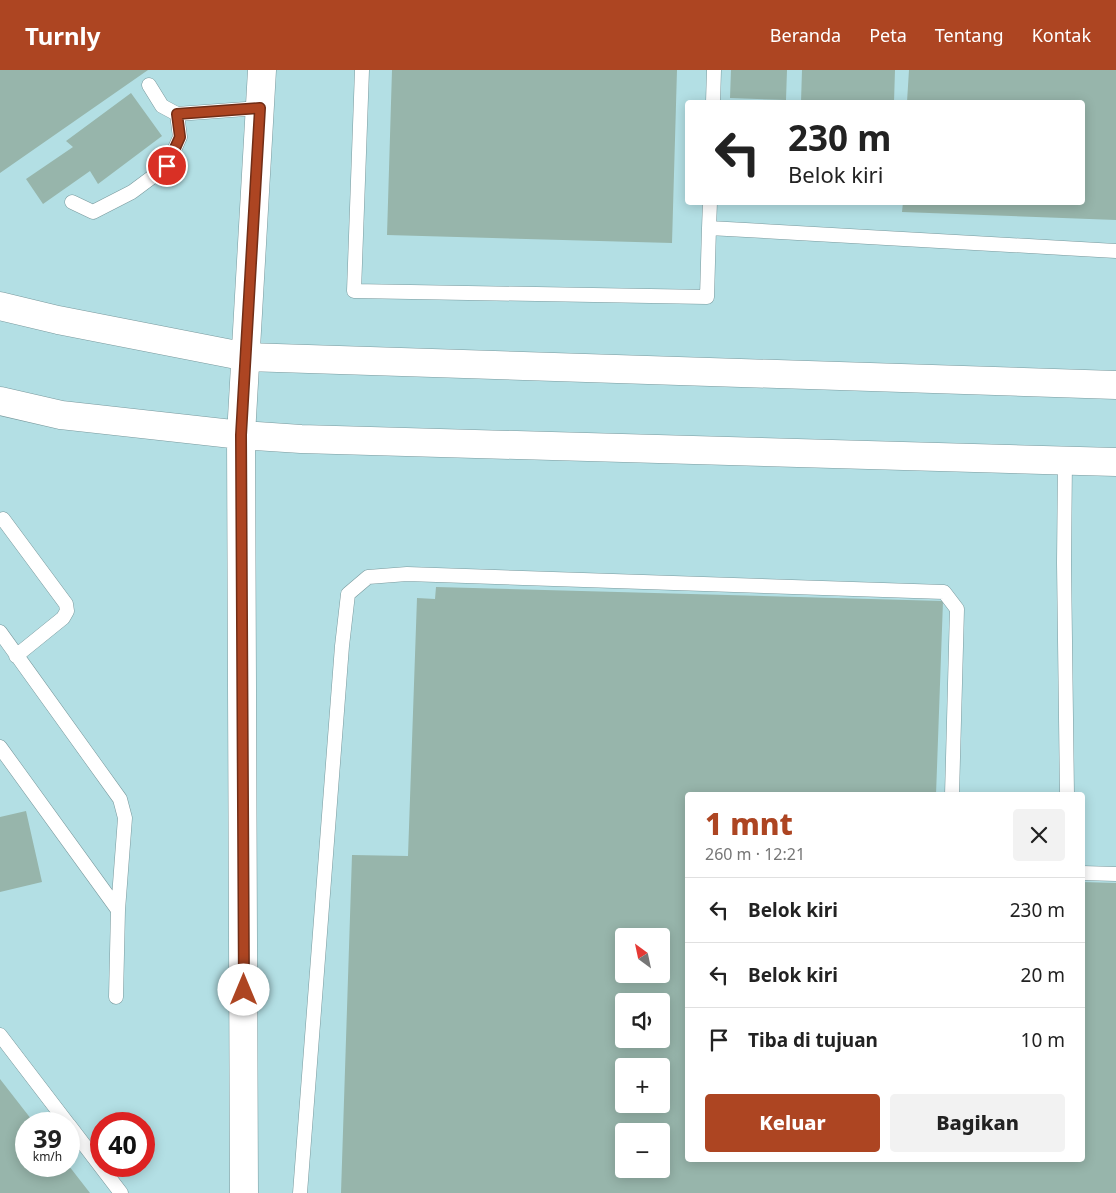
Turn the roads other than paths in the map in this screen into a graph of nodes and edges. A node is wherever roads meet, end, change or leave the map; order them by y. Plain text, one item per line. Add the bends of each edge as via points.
1 (262, 70) edge
2 (362, 70) edge
3 (714, 70) edge
4 (149, 85) dead end
5 (713, 100) edge
6 (260, 108) junction
7 (177, 114) junction
8 (72, 202) dead end
9 (710, 205) edge
10 (709, 228) junction
11 (1116, 251) edge
12 (0, 306) edge
13 (247, 357) junction
14 (1116, 385) edge
15 (0, 401) edge
16 (241, 435) junction
17 (1065, 461) junction
18 (1116, 462) edge
19 (3, 519) dead end
20 (0, 632) edge
21 (16, 656) junction
22 (0, 747) edge
23 (952, 792) edge
24 (1067, 792) edge
25 (1085, 873) edge
26 (1116, 874) edge
27 (118, 910) junction
28 (116, 997) dead end
29 (0, 1035) edge
30 (59, 1112) edge
31 (80, 1140) edge
32 (121, 1193) edge
33 (244, 1193) edge
34 (300, 1193) edge

1 - 6 street
2 - 10 lane via 354,291 707,297
3 - 5 lane
4 - 7 lane via 162,106
6 - 7 lane
6 - 13 street
7 - 8 lane via 180,137 167,166 132,192 93,212
9 - 10 lane
10 - 11 lane
12 - 13 street
13 - 14 street
13 - 16 street
15 - 16 street via 61,415
16 - 17 street
16 - 33 street
17 - 18 street
17 - 24 lane
19 - 21 lane via 66,604 67,611 63,618
20 - 21 lane
21 - 27 lane via 120,799 125,818
22 - 27 lane
23 - 34 lane via 957,609 944,592 416,575 368,577 348,594 342,646
25 - 26 lane
27 - 28 lane
29 - 30 lane
31 - 32 lane

